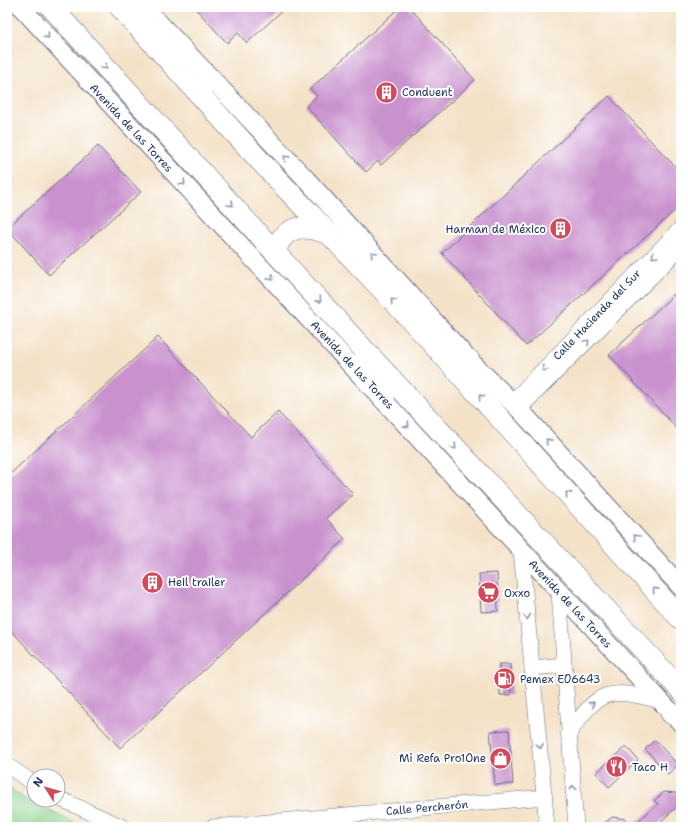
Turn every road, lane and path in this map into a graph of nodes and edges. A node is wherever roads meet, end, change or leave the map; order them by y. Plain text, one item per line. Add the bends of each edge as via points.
1 (21, 7) edge
2 (41, 7) edge
3 (51, 7) edge
4 (120, 7) edge
5 (144, 7) edge
6 (84, 45) junction
7 (205, 86) junction
8 (681, 228) edge
9 (332, 235) junction
10 (681, 247) edge
11 (275, 252) junction
12 (412, 321) junction
13 (356, 340) junction
14 (469, 360) junction
15 (384, 400) junction
16 (516, 405) junction
17 (522, 550) junction
18 (681, 586) edge
19 (559, 592) junction
20 (681, 619) edge
21 (564, 665) junction
22 (532, 668) junction
23 (681, 690) edge
24 (673, 714) edge
25 (568, 735) junction
26 (7, 765) edge
27 (26, 778) edge
28 (545, 797) junction
29 (66, 802) edge
30 (123, 827) edge
31 (213, 827) edge
32 (547, 827) edge
33 (576, 827) edge

1 -> 15 main road, Avenida de las Torres
2 - 6 highway
3 - 6 highway, Avenida de las Torres
4 - 7 highway
5 - 7 main road
6 -> 11 highway, Avenida de las Torres
7 - 9 highway
14 -> 7 main road via 388,270
8 -> 16 street, Calle Hacienda del Sur
9 - 11 highway via 316,229 299,228 284,236
12 -> 9 highway
16 -> 10 street, Calle Hacienda del Sur
11 -> 13 highway, Avenida de las Torres
12 - 14 highway
20 -> 12 highway
13 - 15 highway
13 -> 23 highway, Avenida de las Torres
14 - 16 main road
15 -> 17 main road, Avenida de las Torres
18 -> 16 main road
17 - 19 main road, Avenida de las Torres
17 -> 22 street
19 - 21 street
19 - 24 main road, Avenida de las Torres
21 - 22 street
21 - 25 street
22 -> 28 street
25 -> 24 street via 583,713 595,702 605,695 618,692 632,694
33 -> 25 street
26 - 27 street
28 - 31 street, Calle Percherón
28 - 32 street
29 - 30 street

